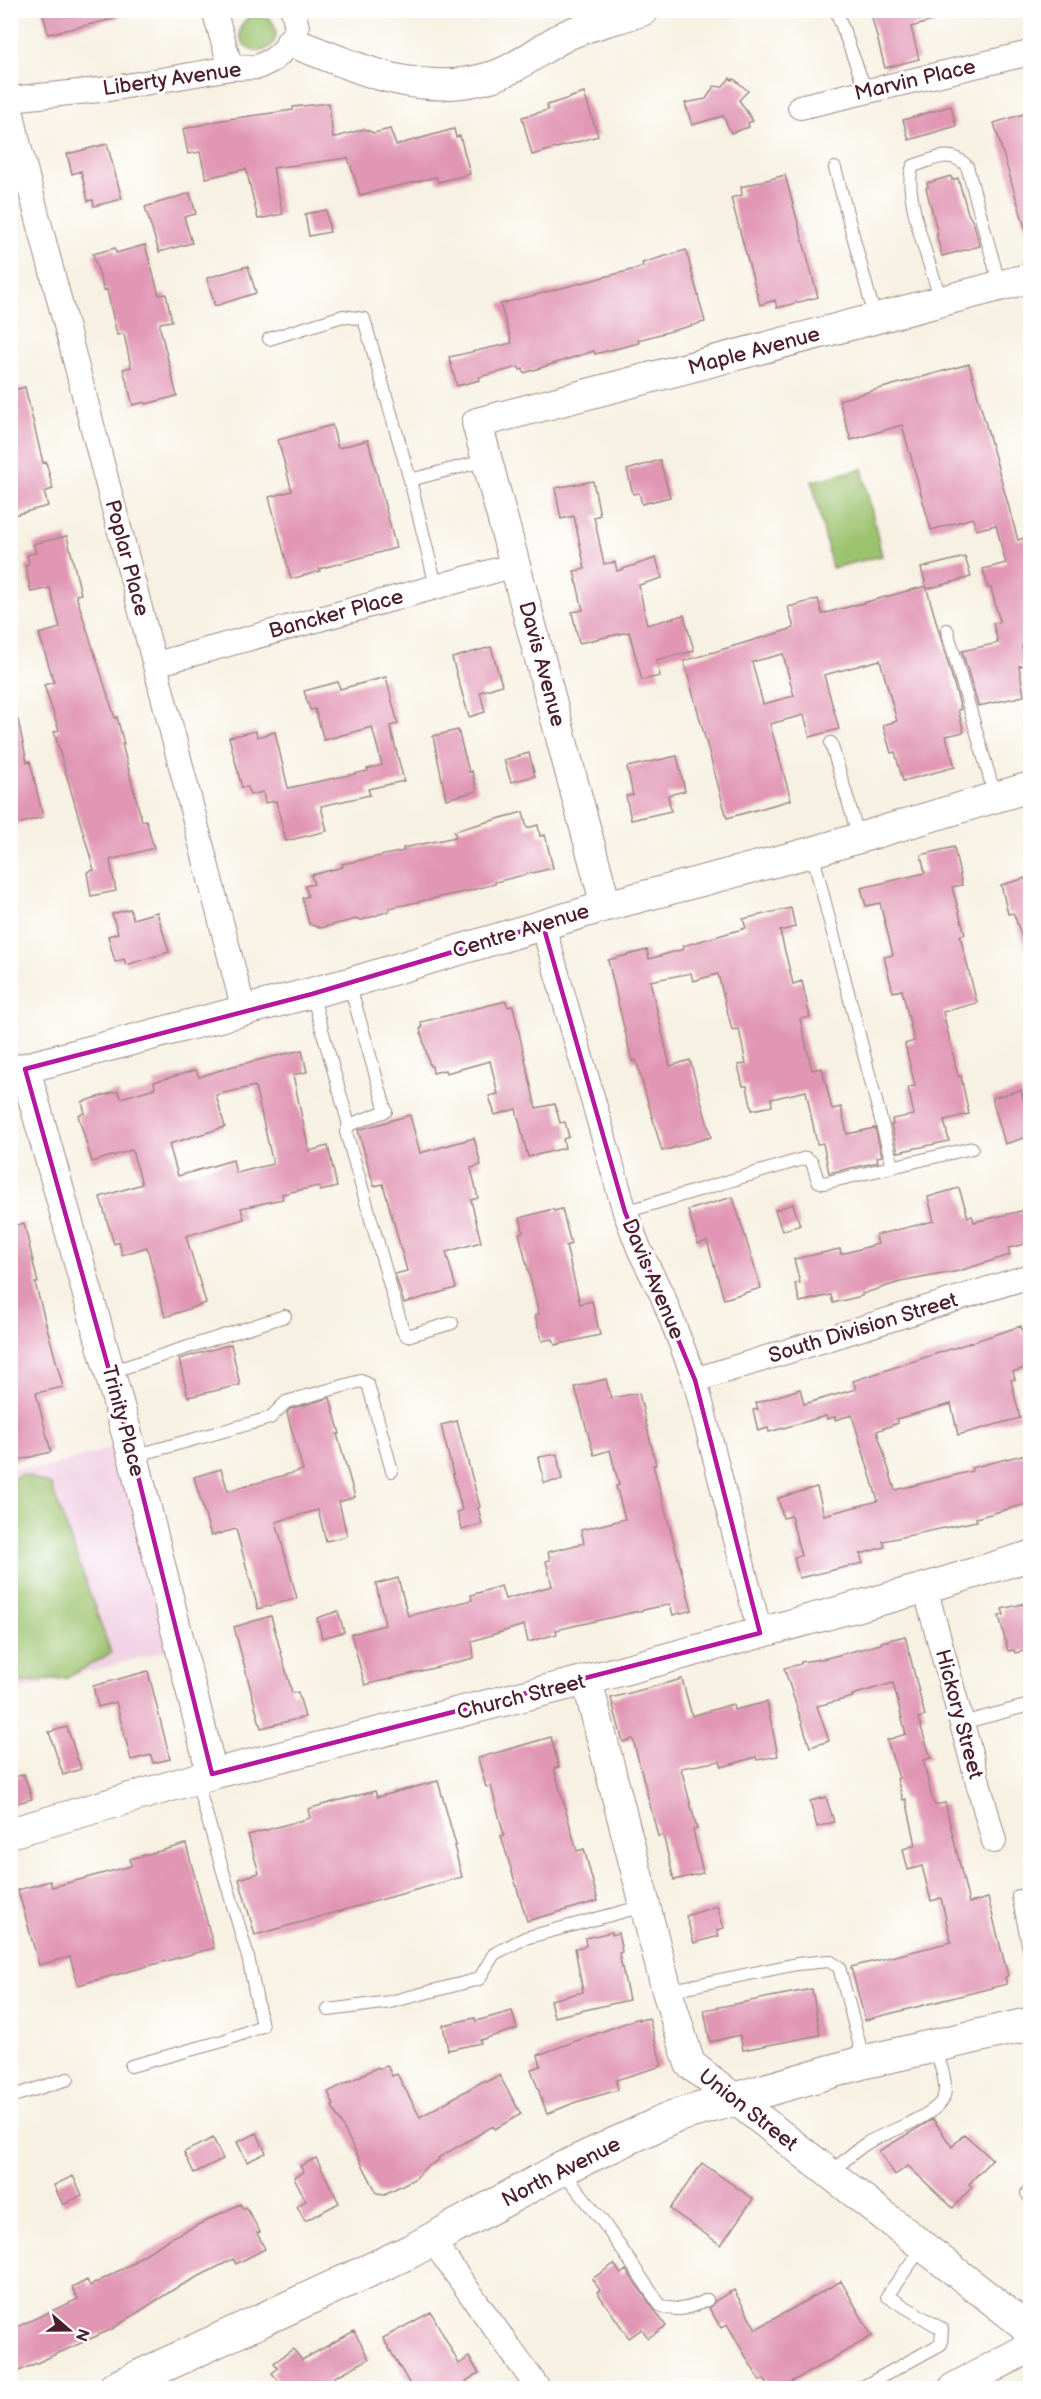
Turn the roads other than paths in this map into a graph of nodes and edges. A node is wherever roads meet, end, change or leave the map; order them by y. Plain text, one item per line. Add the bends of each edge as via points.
1 (293, 10) edge
2 (644, 10) edge
3 (836, 10) edge
4 (220, 13) edge
5 (291, 42) junction
6 (1030, 53) edge
7 (231, 68) junction
8 (866, 91) junction
9 (10, 99) edge
10 (10, 104) edge
11 (800, 106) dead end
12 (835, 168) dead end
13 (1030, 278) edge
14 (1000, 286) junction
15 (942, 302) junction
16 (875, 319) junction
17 (268, 339) dead end
18 (477, 423) joint
19 (486, 460) junction
20 (410, 480) junction
21 (515, 565) junction
22 (436, 586) junction
23 (947, 630) dead end
24 (156, 664) junction
25 (831, 743) dead end
26 (1030, 787) edge
27 (995, 796) junction
28 (859, 838) junction
29 (812, 852) junction
30 (606, 906) junction
31 (543, 925) junction
32 (349, 983) junction
33 (312, 994) junction
34 (244, 1011) junction
35 (18, 1071) edge
36 (349, 1125) junction
37 (972, 1148) dead end
38 (893, 1167) junction
39 (625, 1212) junction
40 (1030, 1276) edge
41 (285, 1316) dead end
42 (452, 1323) dead end
43 (110, 1372) junction
44 (695, 1380) junction
45 (133, 1456) junction
46 (392, 1471) dead end
47 (1030, 1556) edge
48 (925, 1588) junction
49 (760, 1633) junction
50 (587, 1680) junction
51 (1030, 1705) edge
52 (962, 1723) junction
53 (204, 1777) junction
54 (10, 1833) edge
55 (994, 1841) dead end
56 (1018, 1896) dead end
57 (645, 1906) junction
58 (1030, 1953) edge
59 (667, 1991) junction
60 (328, 2010) dead end
61 (1030, 2024) edge
62 (935, 2047) junction
63 (864, 2062) junction
64 (131, 2066) dead end
65 (68, 2079) dead end
66 (10, 2097) edge
67 (732, 2099) junction
68 (561, 2169) junction
69 (830, 2174) junction
70 (1030, 2188) edge
71 (1030, 2198) edge
72 (432, 2240) junction
73 (924, 2246) junction
74 (707, 2300) dead end
75 (1030, 2336) edge
76 (1030, 2347) edge
77 (116, 2388) edge
78 (538, 2388) edge
79 (861, 2388) edge
80 (954, 2388) edge

1 - 5 street via 297,27
2 - 5 street via 573,32 496,76 452,86 408,83 374,74
3 - 8 lane
4 - 7 street
5 - 7 street, Liberty Avenue via 258,68
6 - 8 street, Marvin Place
7 - 9 street, Liberty Avenue via 110,89
8 - 11 street, Marvin Place
10 - 24 street, Poplar Place
12 - 16 lane
13 - 14 street, Maple Avenue
14 - 15 street, Maple Avenue
14 - 15 lane via 967,166 959,157 950,155 913,166 909,173 920,233
15 - 16 street, Maple Avenue
16 - 18 street, Maple Avenue
17 - 20 lane via 344,316 364,319
18 - 19 street, Davis Avenue
19 - 20 lane
19 - 21 street, Davis Avenue
20 - 22 lane
21 - 22 street, Bancker Place
21 - 30 street, Davis Avenue
22 - 24 street, Bancker Place
23 - 27 lane
24 - 34 street, Poplar Place
25 - 28 lane
26 - 27 street, Centre Avenue
27 - 28 street, Centre Avenue
28 - 29 street, Centre Avenue
29 - 30 street, Centre Avenue
29 - 38 lane
30 - 31 street, Centre Avenue
31 - 32 street, Centre Avenue
31 - 39 street, Davis Avenue
32 - 33 street, Centre Avenue
32 - 36 lane via 386,1111
33 - 34 street, Centre Avenue
33 - 36 lane
34 - 35 street, Centre Avenue
35 - 43 street, Trinity Place
36 - 42 lane via 345,1132 403,1332 407,1336
37 - 38 lane
38 - 39 lane via 824,1184 818,1181 812,1162 806,1158
39 - 44 street, Davis Avenue
40 - 44 street, South Division Street
41 - 43 lane
43 - 45 street, Trinity Place
44 - 49 street, Davis Avenue
45 - 46 lane via 270,1418 285,1402 361,1381 368,1384
45 - 53 street, Trinity Place
47 - 48 street, Church Street
48 - 49 street, Church Street
48 - 52 street, Hickory Street
49 - 50 street, Church Street
50 - 53 street, Church Street
50 - 57 street, Union Street
51 - 52 lane
52 - 55 street, Hickory Street
53 - 54 street, Church Street
53 - 64 lane via 262,2026
56 - 58 lane
57 - 59 street, Union Street
57 - 60 lane via 525,1938 494,1954 479,1979 390,2002
59 - 63 lane via 829,1961 838,1967 845,1985
59 - 67 street, Union Street via 690,2064
61 - 62 main road, North Avenue
62 - 63 main road, North Avenue
62 - 69 lane via 945,2083 940,2103 865,2144
63 - 67 main road, North Avenue
65 - 66 lane
67 - 68 main road, North Avenue via 676,2116
67 - 69 street, Union Street
68 - 72 main road, North Avenue
68 - 74 lane via 660,2305 671,2310 690,2308
69 - 73 street, Union Street
70 - 71 lane
72 - 77 main road, North Avenue
72 - 78 street
73 - 75 street, Union Street via 1025,2325
73 - 79 lane via 886,2296 942,2330 941,2344
76 - 80 street

